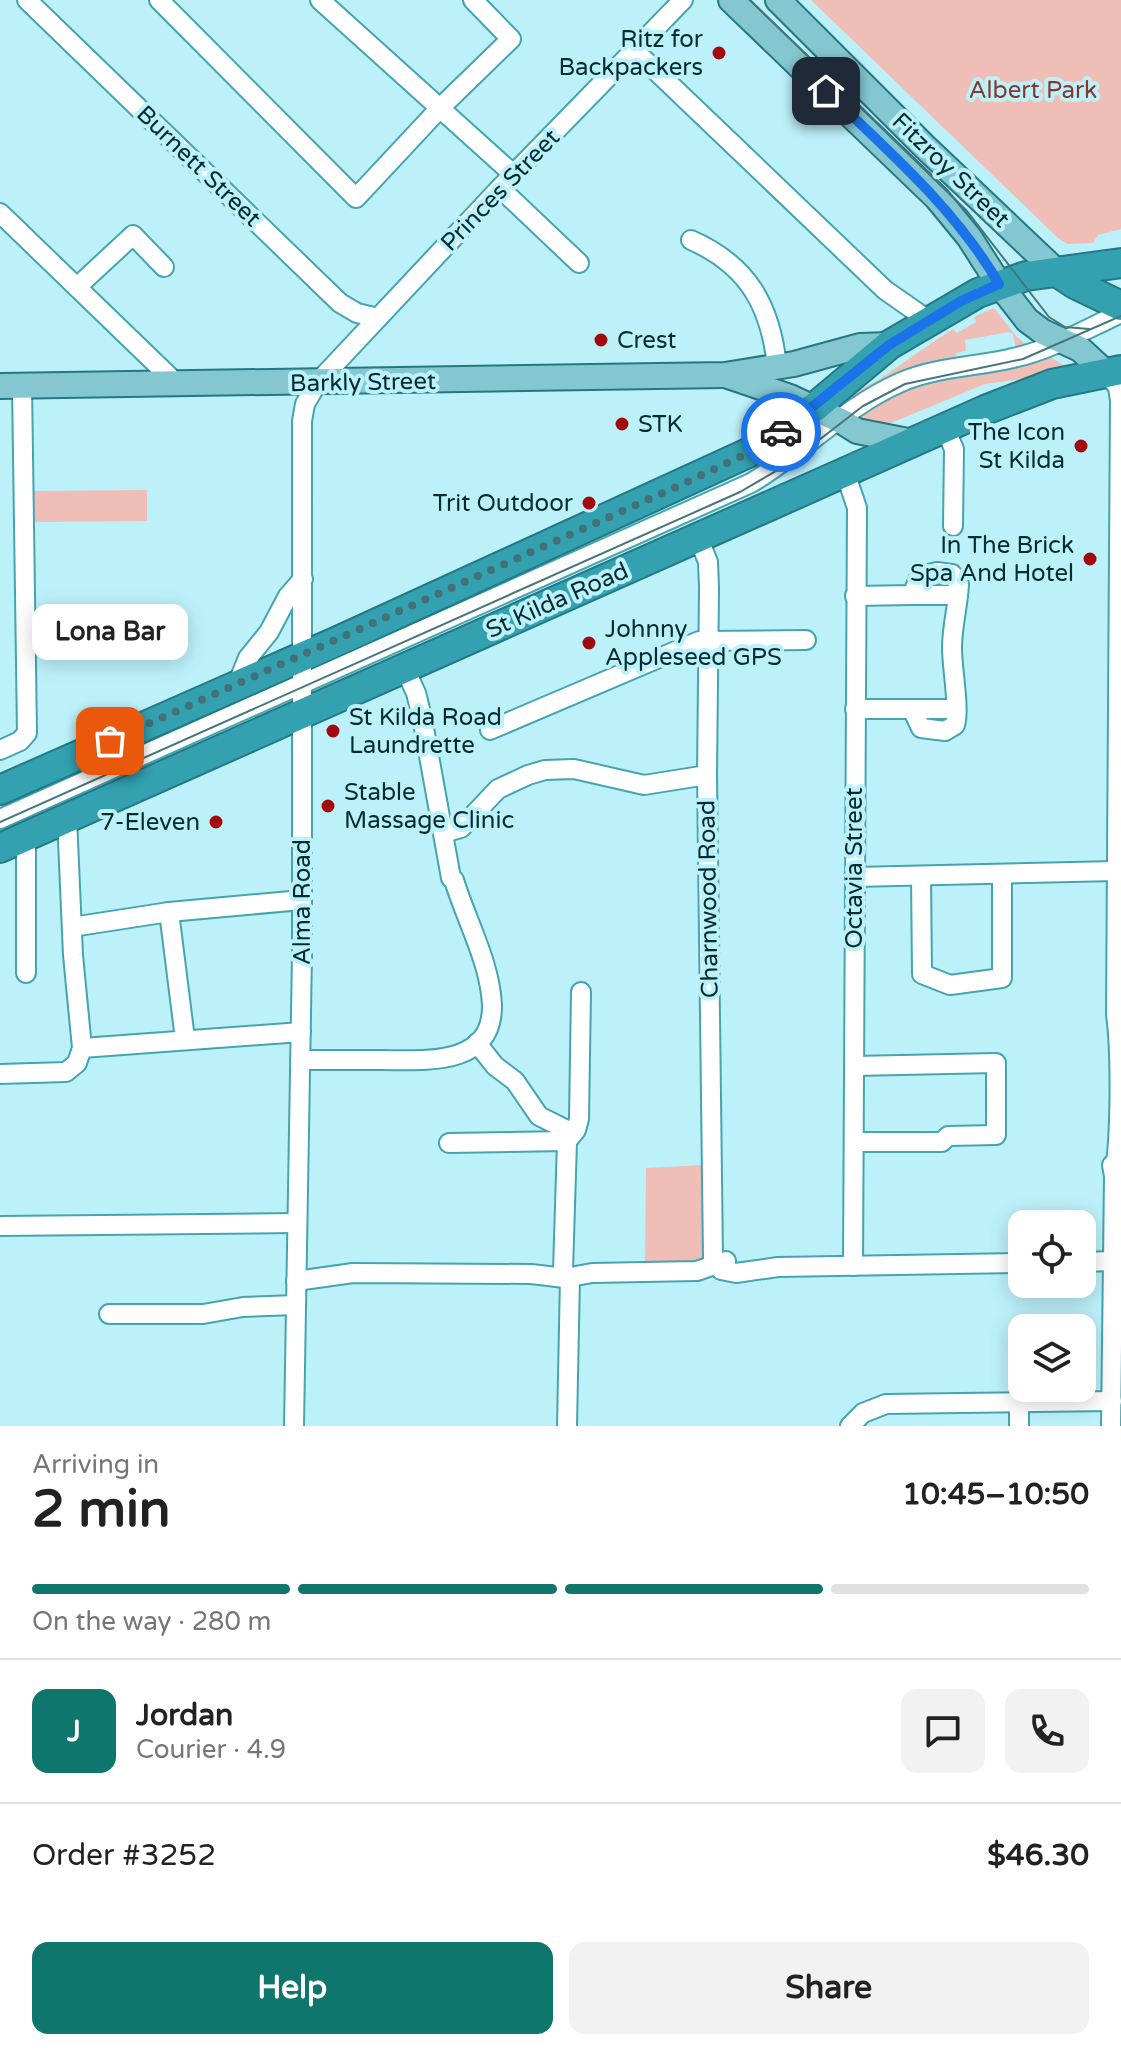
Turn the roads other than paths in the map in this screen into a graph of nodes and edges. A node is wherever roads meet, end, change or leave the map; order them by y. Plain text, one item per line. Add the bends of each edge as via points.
1 (27, 0) edge
2 (159, 0) edge
3 (320, 0) edge
4 (473, 0) edge
5 (683, 0) edge
6 (731, 0) edge
7 (778, 0) edge
8 (635, 51) junction
9 (440, 108) junction
10 (513, 174) junction
11 (500, 188) junction
12 (0, 213) edge
13 (691, 240) dead end
14 (579, 263) dead end
15 (1121, 263) edge
16 (164, 267) dead end
17 (1057, 272) junction
18 (999, 284) junction
19 (77, 287) junction
20 (1121, 306) edge
21 (1121, 313) edge
22 (378, 318) junction
23 (928, 320) junction
24 (1063, 340) junction
25 (889, 345) junction
26 (777, 367) junction
27 (1114, 372) edge
28 (725, 375) junction
29 (318, 382) junction
30 (176, 383) junction
31 (11, 385) edge
32 (815, 407) junction
33 (840, 420) junction
34 (945, 428) junction
35 (913, 442) junction
36 (845, 472) junction
37 (953, 526) dead end
38 (698, 537) junction
39 (303, 579) junction
40 (855, 596) junction
41 (710, 640) junction
42 (806, 640) dead end
43 (302, 655) junction
44 (405, 669) junction
45 (302, 684) junction
46 (237, 685) junction
47 (855, 709) junction
48 (302, 714) junction
49 (490, 730) dead end
50 (0, 750) edge
51 (707, 775) junction
52 (0, 790) edge
53 (67, 818) junction
54 (0, 819) edge
55 (26, 836) junction
56 (445, 839) junction
57 (0, 848) edge
58 (1117, 871) junction
59 (1002, 874) junction
60 (921, 876) junction
61 (854, 877) junction
62 (302, 900) junction
63 (169, 912) junction
64 (72, 927) junction
65 (26, 973) dead end
66 (581, 992) dead end
67 (301, 1032) junction
68 (185, 1039) junction
69 (477, 1043) junction
70 (82, 1048) junction
71 (300, 1060) junction
72 (854, 1066) junction
73 (0, 1074) edge
74 (1117, 1080) edge
75 (1120, 1098) edge
76 (1120, 1123) edge
77 (567, 1135) junction
78 (854, 1142) junction
79 (449, 1143) dead end
80 (1114, 1176) junction
81 (297, 1223) junction
82 (0, 1226) edge
83 (1113, 1261) junction
84 (1096, 1262) edge
85 (1008, 1263) edge
86 (853, 1266) junction
87 (706, 1267) junction
88 (296, 1274) junction
89 (575, 1274) junction
90 (296, 1305) junction
91 (109, 1314) dead end
92 (1112, 1401) junction
93 (1019, 1403) junction
94 (294, 1426) edge
95 (567, 1426) edge
96 (850, 1426) edge
97 (1019, 1426) edge
98 (1111, 1426) edge

1 - 22 street, Burnett Street via 333,296 348,309
2 - 9 street via 356,198
3 - 9 street
4 - 9 street via 511,39
5 - 8 street, Princes Street
6 - 18 main road, Fitzroy Street via 937,198
7 - 17 main road, Fitzroy Street
8 - 10 street, Princes Street
8 - 23 street via 885,290
9 - 10 street
10 - 11 street, Princes Street
11 - 14 street
11 - 22 street, Princes Street
12 - 19 street
13 - 26 street via 715,251 750,285 766,313
15 - 17 highway
16 - 19 street via 133,235
17 - 18 highway
17 - 20 highway
18 - 23 highway
18 - 24 main road, Fitzroy Street via 1032,325
19 - 30 street
21 - 24 street
22 - 29 street, Princes Street
23 - 25 highway
24 - 27 main road, Fitzroy Street
24 - 33 street via 1016,358 901,382
25 - 26 main road, Barkly Street via 860,346
25 - 32 highway
26 - 28 main road, Barkly Street
27 - 34 highway, St Kilda Road via 1041,388
27 - 58 street via 1120,394
28 - 29 main road, Barkly Street
28 - 32 main road, Barkly Street
29 - 30 main road, Barkly Street
29 - 39 street, Alma Road via 302,421
30 - 31 main road, Barkly Street
31 - 50 street via 27,733
32 - 33 main road, Barkly Street
32 - 43 highway via 722,466
33 - 35 main road, Barkly Street via 857,431
33 - 45 street via 751,483
34 - 35 highway, St Kilda Road
34 - 37 street via 954,449
35 - 36 highway, St Kilda Road
36 - 38 highway, St Kilda Road
36 - 40 street, Octavia Street via 857,508
38 - 41 street, Charnwood Road via 708,562
38 - 44 highway, St Kilda Road
39 - 43 street, Alma Road
39 - 46 street via 248,658
40 - 47 street, Octavia Street
40 - 47 street via 912,595 920,576 937,572 957,578 952,647 955,725 945,731 919,727 912,709
41 - 42 street
41 - 49 street
41 - 51 street, Charnwood Road
43 - 45 street, Alma Road
43 - 46 highway
44 - 48 highway, St Kilda Road
44 - 56 street via 422,717
45 - 48 street, Alma Road
45 - 54 street
46 - 52 highway
47 - 61 street, Octavia Street
48 - 53 highway, St Kilda Road
48 - 62 street, Alma Road
51 - 56 street via 644,785 574,769 545,770 498,789 480,807 467,837
51 - 87 street, Charnwood Road via 711,1251
53 - 55 highway, St Kilda Road
53 - 64 street
55 - 57 highway, St Kilda Road
55 - 65 street
56 - 69 street via 451,878 491,996 488,1023
58 - 59 street
58 - 74 street via 1116,1014 1110,1029
59 - 60 street
59 - 60 street via 1002,978 950,985 922,974
60 - 61 street
61 - 72 street, Octavia Street
62 - 63 street
62 - 67 street, Alma Road
63 - 64 street
63 - 68 street
64 - 70 street
66 - 77 street via 579,1119 576,1130
67 - 68 street
67 - 71 street, Alma Road
68 - 70 street
69 - 71 street via 434,1061
69 - 77 street via 515,1081 539,1116
70 - 73 street via 77,1063 66,1072
71 - 81 street, Alma Road
72 - 78 street, Octavia Street
72 - 78 street via 996,1063 996,1135 948,1136 942,1142
74 - 75 street
74 - 80 street via 1110,1155
75 - 76 street
76 - 80 street
77 - 79 street
77 - 89 street
78 - 86 street, Octavia Street
80 - 83 street
81 - 82 street
81 - 88 street, Alma Road
83 - 84 street
83 - 92 street
85 - 86 street
86 - 87 street via 727,1272
87 - 89 street
88 - 89 street
88 - 90 street, Alma Road
89 - 95 street
90 - 91 street via 203,1314
90 - 94 street, Alma Road
92 - 93 street
92 - 98 street
93 - 96 street via 886,1404 863,1413
93 - 97 street

